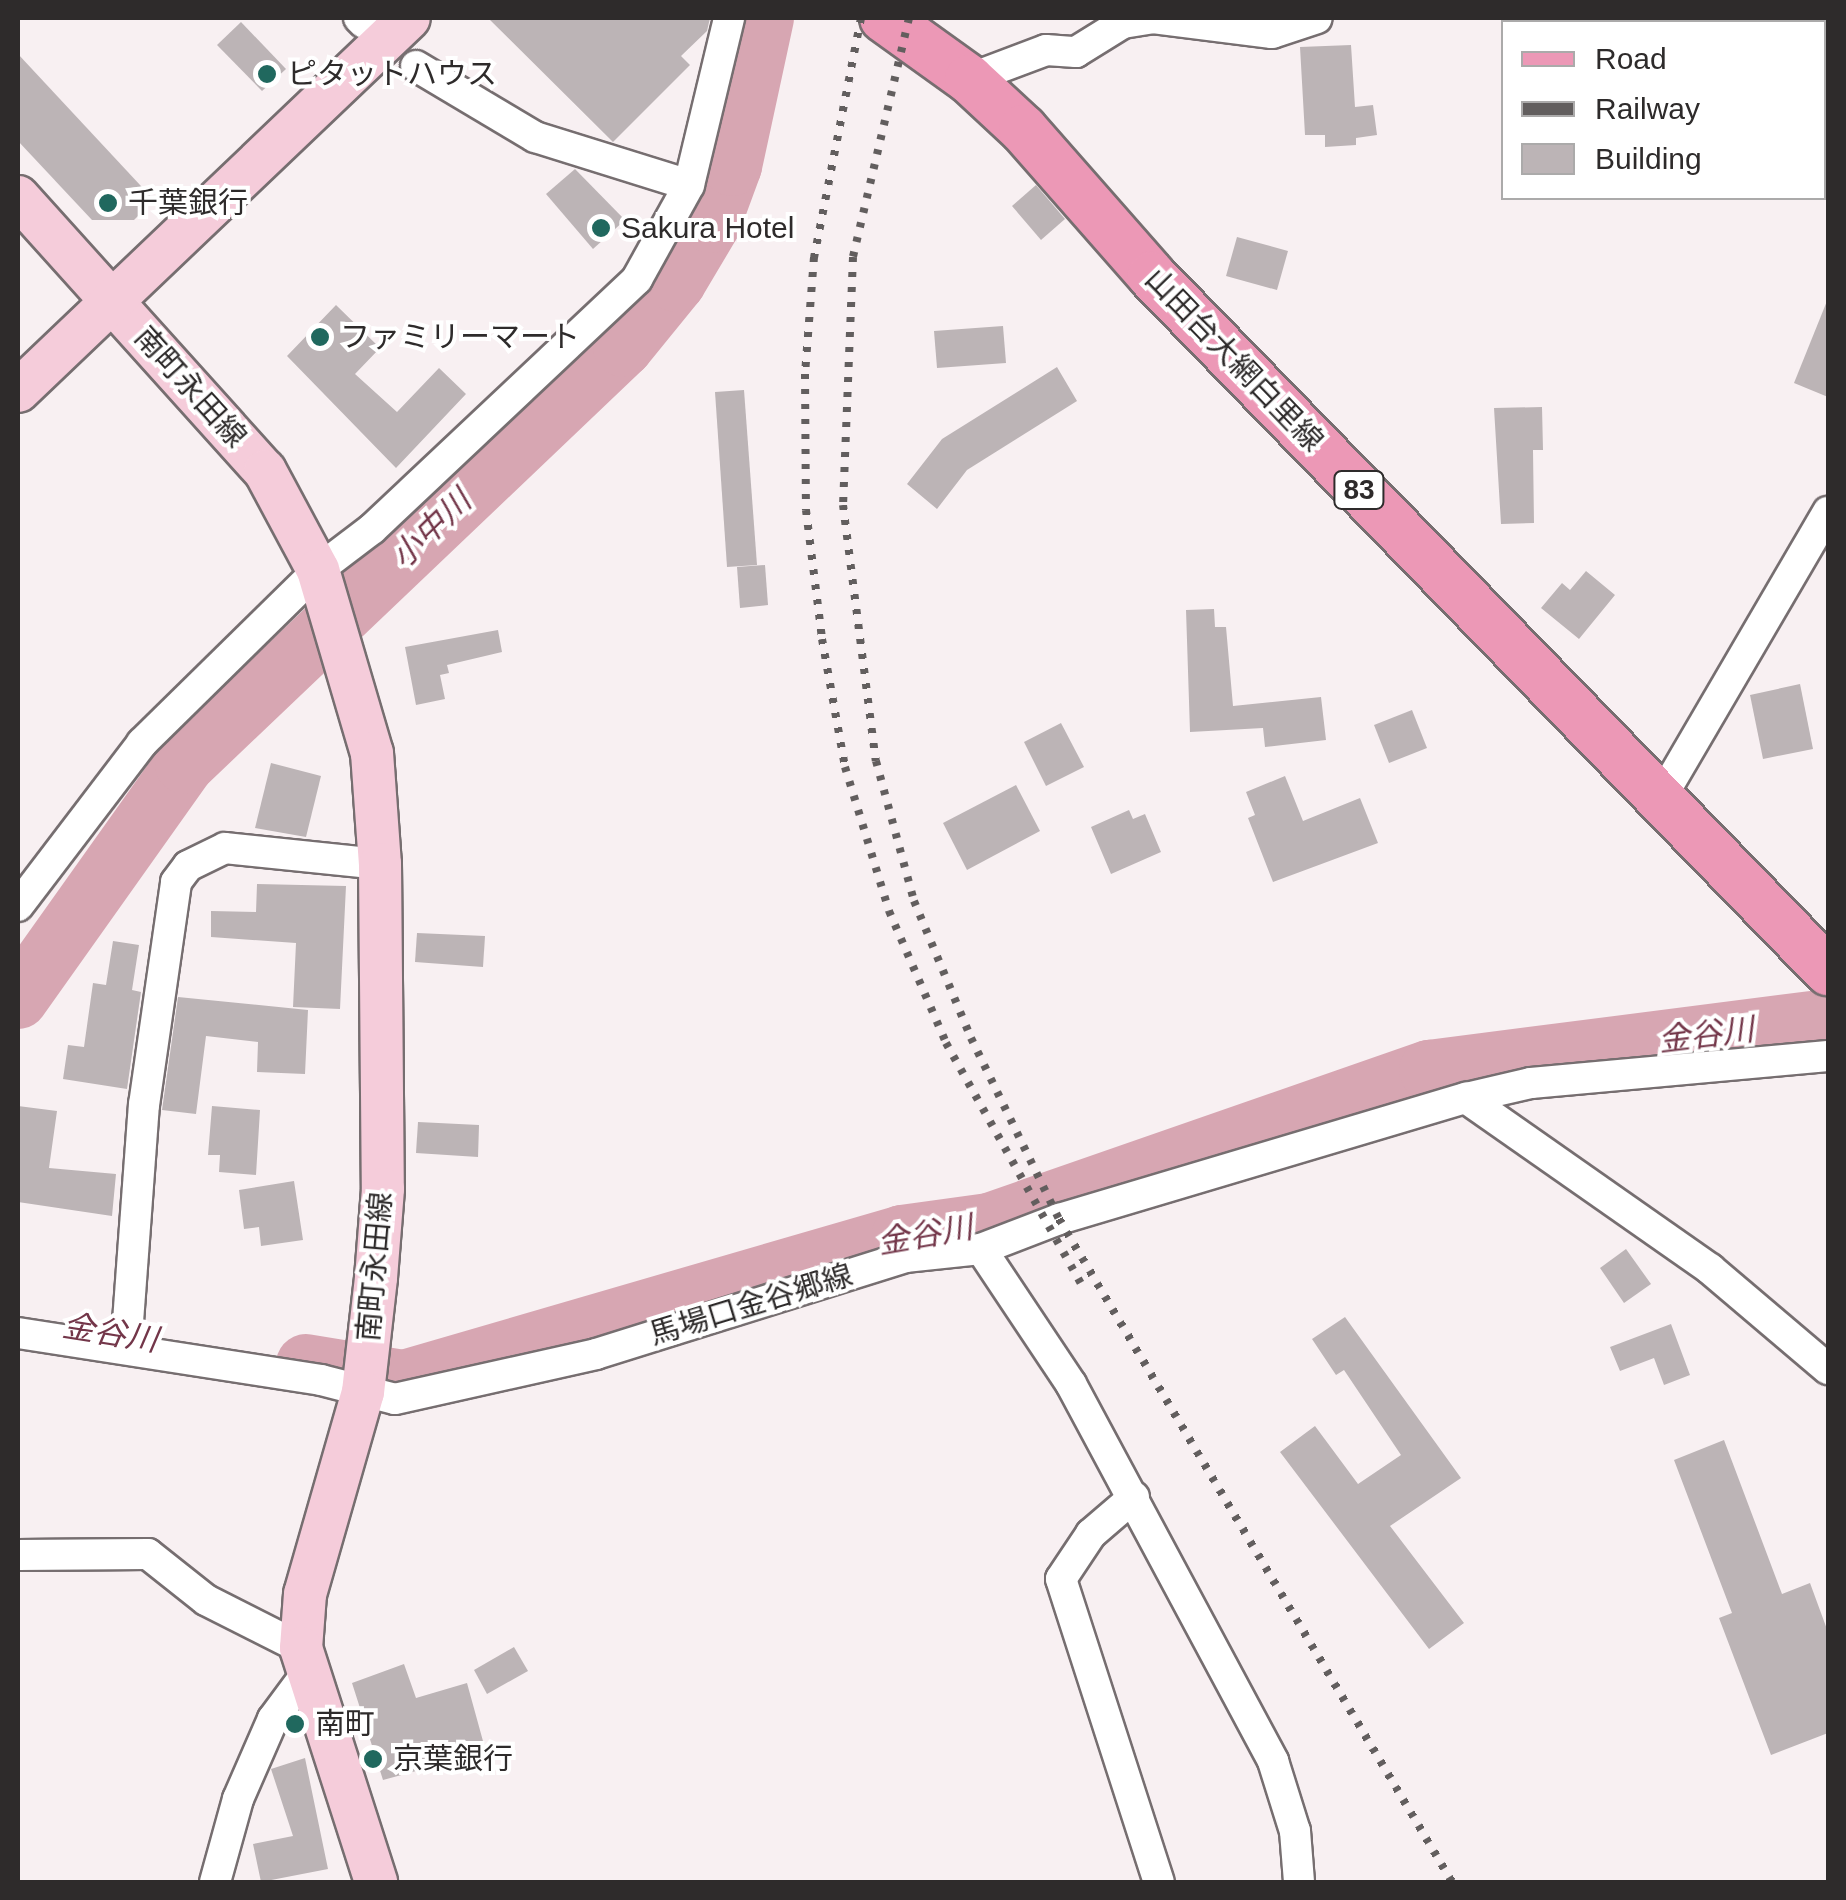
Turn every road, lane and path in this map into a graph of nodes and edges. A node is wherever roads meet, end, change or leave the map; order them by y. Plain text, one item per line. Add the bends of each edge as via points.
1 (409, 18) edge
2 (729, 18) edge
3 (884, 18) edge
4 (1317, 18) edge
5 (416, 66) dead end
6 (970, 80) junction
7 (690, 184) junction
8 (18, 198) edge
9 (114, 301) junction
10 (18, 391) edge
11 (1828, 512) edge
12 (328, 602) junction
13 (1659, 801) junction
14 (380, 864) junction
15 (18, 906) edge
16 (1828, 971) edge
17 (1828, 1056) edge
18 (1466, 1098) junction
19 (981, 1249) junction
20 (18, 1334) edge
21 (126, 1349) junction
22 (1828, 1369) edge
23 (363, 1392) junction
24 (1134, 1497) junction
25 (18, 1555) edge
26 (304, 1660) junction
27 (216, 1882) edge
28 (376, 1882) edge
29 (1158, 1882) edge
30 (1299, 1882) edge

1 - 9 street
2 - 7 street
3 - 6 main road, 山田台大網白里線 / 83
4 - 6 street via 1272,33 1153,18 1123,24 1076,52 1046,50
5 - 7 street via 534,137
6 - 13 main road, 山田台大網白里線 / 83
7 - 12 street via 637,280 372,528
8 - 9 street, 南町永田線
9 - 10 street
9 - 12 street, 南町永田線 via 265,471
11 - 13 street
12 - 14 street, 南町永田線 via 372,753
12 - 15 street via 142,743
13 - 16 main road, 山田台大網白里線 / 83
14 - 21 street via 225,848 188,866 176,882 144,1105
14 - 23 street, 南町永田線 via 382,1189
17 - 18 street, 馬場口金谷郷線 via 1531,1084
18 - 19 street, 馬場口金谷郷線 via 1059,1218
18 - 22 street via 1710,1270
19 - 23 street, 馬場口金谷郷線 via 905,1257 596,1354 395,1400
19 - 24 street
20 - 21 street, 馬場口金谷郷線
21 - 23 street, 馬場口金谷郷線
23 - 26 street, 南町永田線 via 305,1594
24 - 29 street via 1091,1534 1060,1579
24 - 30 street via 1273,1761 1295,1831
25 - 26 street via 148,1554 206,1600
26 - 27 street via 238,1800
26 - 28 street, 南町永田線

